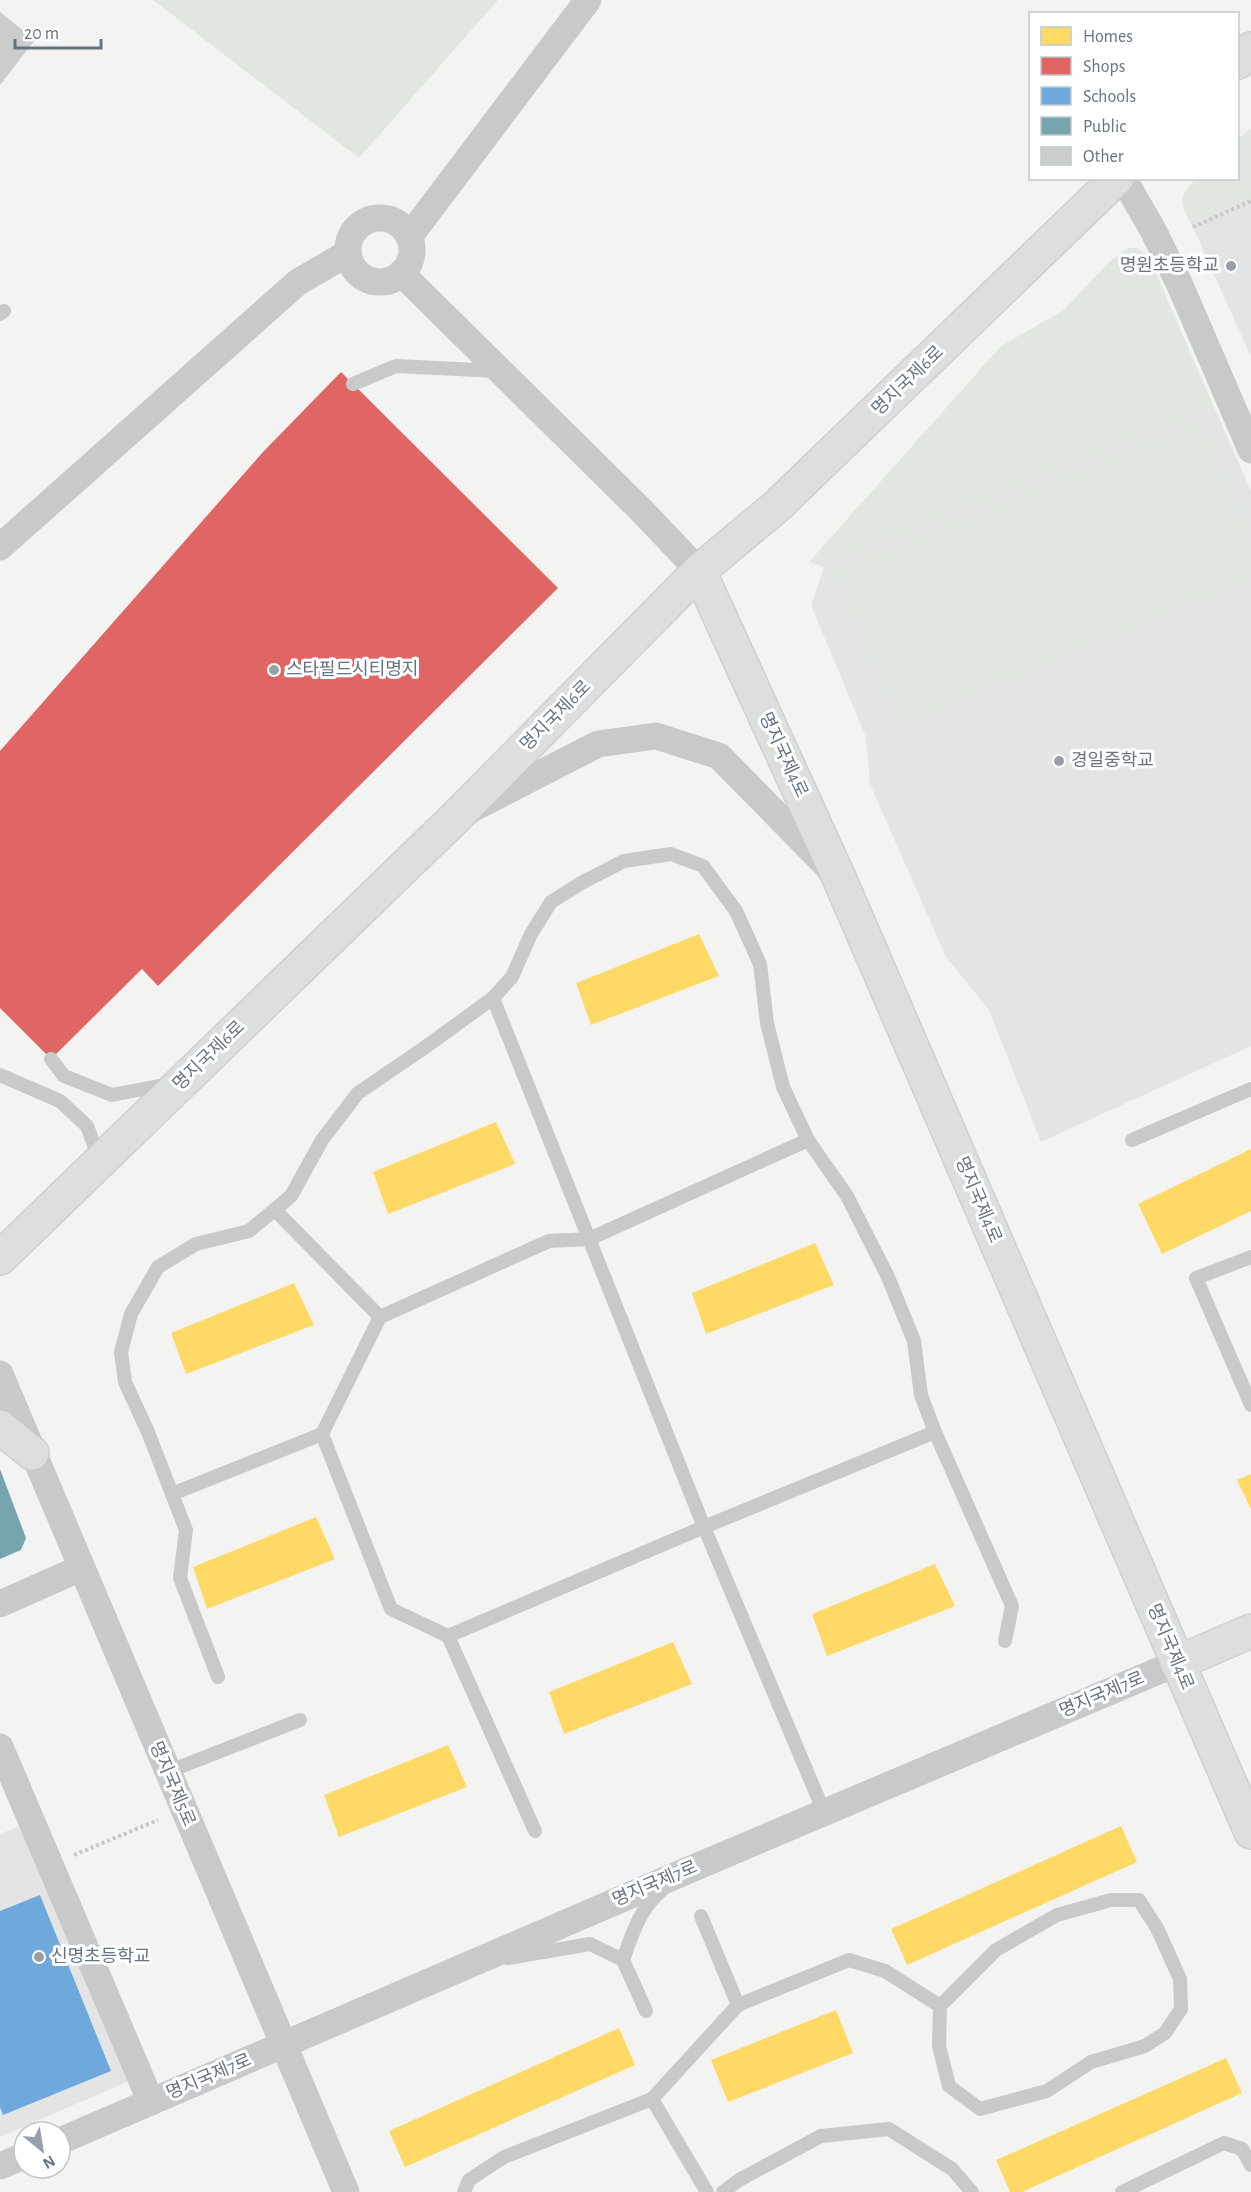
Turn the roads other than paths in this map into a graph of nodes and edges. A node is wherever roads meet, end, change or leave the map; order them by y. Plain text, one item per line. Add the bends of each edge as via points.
1 (588, 0) edge
2 (1251, 49) edge
3 (1239, 61) edge
4 (1115, 180) edge
5 (1124, 180) edge
6 (409, 237) junction
7 (348, 253) junction
8 (401, 273) junction
9 (501, 372) junction
10 (353, 384) dead end
11 (1251, 450) edge
12 (0, 547) edge
13 (699, 571) junction
14 (455, 818) junction
15 (840, 880) junction
16 (493, 998) junction
17 (51, 1059) dead end
18 (0, 1075) edge
19 (183, 1082) junction
20 (1251, 1089) edge
21 (808, 1140) junction
22 (1132, 1140) dead end
23 (100, 1161) junction
24 (275, 1210) junction
25 (589, 1239) junction
26 (1251, 1257) edge
27 (0, 1258) edge
28 (380, 1317) junction
29 (0, 1374) edge
30 (1251, 1405) edge
31 (0, 1427) edge
32 (935, 1432) junction
33 (322, 1434) junction
34 (32, 1453) junction
35 (172, 1494) junction
36 (704, 1527) junction
37 (81, 1569) junction
38 (0, 1604) edge
39 (1251, 1631) edge
40 (448, 1636) junction
41 (1005, 1641) dead end
42 (1177, 1663) junction
43 (218, 1677) dead end
44 (300, 1720) dead end
45 (0, 1747) edge
46 (167, 1772) junction
47 (824, 1812) junction
48 (535, 1831) dead end
49 (1251, 1832) edge
50 (684, 1872) junction
51 (701, 1916) dead end
52 (623, 1960) junction
53 (468, 1965) junction
54 (738, 2005) junction
55 (940, 2006) junction
56 (646, 2011) dead end
57 (283, 2046) junction
58 (652, 2099) junction
59 (151, 2102) junction
60 (72, 2136) edge
61 (1251, 2165) edge
62 (346, 2192) edge
63 (464, 2192) edge
64 (707, 2192) edge
65 (723, 2192) edge
66 (972, 2192) edge
67 (1122, 2192) edge

1 - 6 street
2 - 3 street
4 - 13 street, 명지국제6로 via 777,507
5 - 11 street via 1179,283
6 - 7 street via 397,223 368,221 353,234
6 - 8 street via 411,259
7 - 8 street via 357,273 366,279 388,281
7 - 12 street via 297,282
8 - 9 street
9 - 10 lane via 396,366
9 - 13 street
13 - 14 street, 명지국제6로
13 - 15 street, 명지국제4로
14 - 15 street via 598,744 656,736 719,756
14 - 19 street, 명지국제6로
15 - 42 street, 명지국제4로
16 - 21 lane via 512,976 551,902 624,861 671,854 703,866 736,911 760,964 767,1023 783,1087
16 - 24 lane via 358,1093 322,1140 291,1197
16 - 25 lane
17 - 19 lane via 64,1076 112,1095
18 - 23 lane via 60,1101 87,1126
19 - 23 street, 명지국제6로
20 - 22 lane
21 - 25 lane
21 - 32 lane via 847,1196 888,1276 914,1341 921,1395
23 - 27 street, 명지국제6로
24 - 28 lane
24 - 35 lane via 249,1231 196,1244 158,1267 131,1314 121,1352 125,1382
25 - 28 lane via 549,1241
25 - 36 lane
26 - 30 lane via 1197,1278
28 - 33 lane
29 - 34 street, 명지국제5로
31 - 34 street
32 - 36 lane
32 - 41 lane via 1012,1605
33 - 35 lane
33 - 40 lane via 391,1609
34 - 37 street, 명지국제5로
35 - 43 lane via 186,1530 180,1578
36 - 40 lane
36 - 47 lane
37 - 38 street
37 - 46 street, 명지국제5로
39 - 42 street, 명지국제7로
40 - 48 lane
42 - 47 street, 명지국제7로
42 - 49 street, 명지국제4로
44 - 46 lane
45 - 59 street
46 - 57 street, 명지국제5로
47 - 50 street, 명지국제7로
50 - 52 lane via 654,1896 637,1921
50 - 53 street, 명지국제7로
51 - 54 lane
52 - 53 lane via 590,1944
52 - 56 lane
53 - 57 street, 명지국제7로
54 - 55 lane via 849,1960 885,1971
54 - 58 lane
55 - 55 lane via 939,2046 949,2086 980,2109 1047,2091 1091,2062 1145,2046 1165,2033 1181,2009 1180,1979 1157,1928 1139,1900 1111,1900 1057,1915 996,1950
57 - 59 street, 명지국제7로
57 - 62 street, 명지국제5로
58 - 63 lane via 504,2157 469,2180
58 - 64 lane
59 - 60 street, 명지국제7로
61 - 67 lane via 1242,2149 1224,2143
65 - 66 lane via 821,2136 889,2129 952,2169

